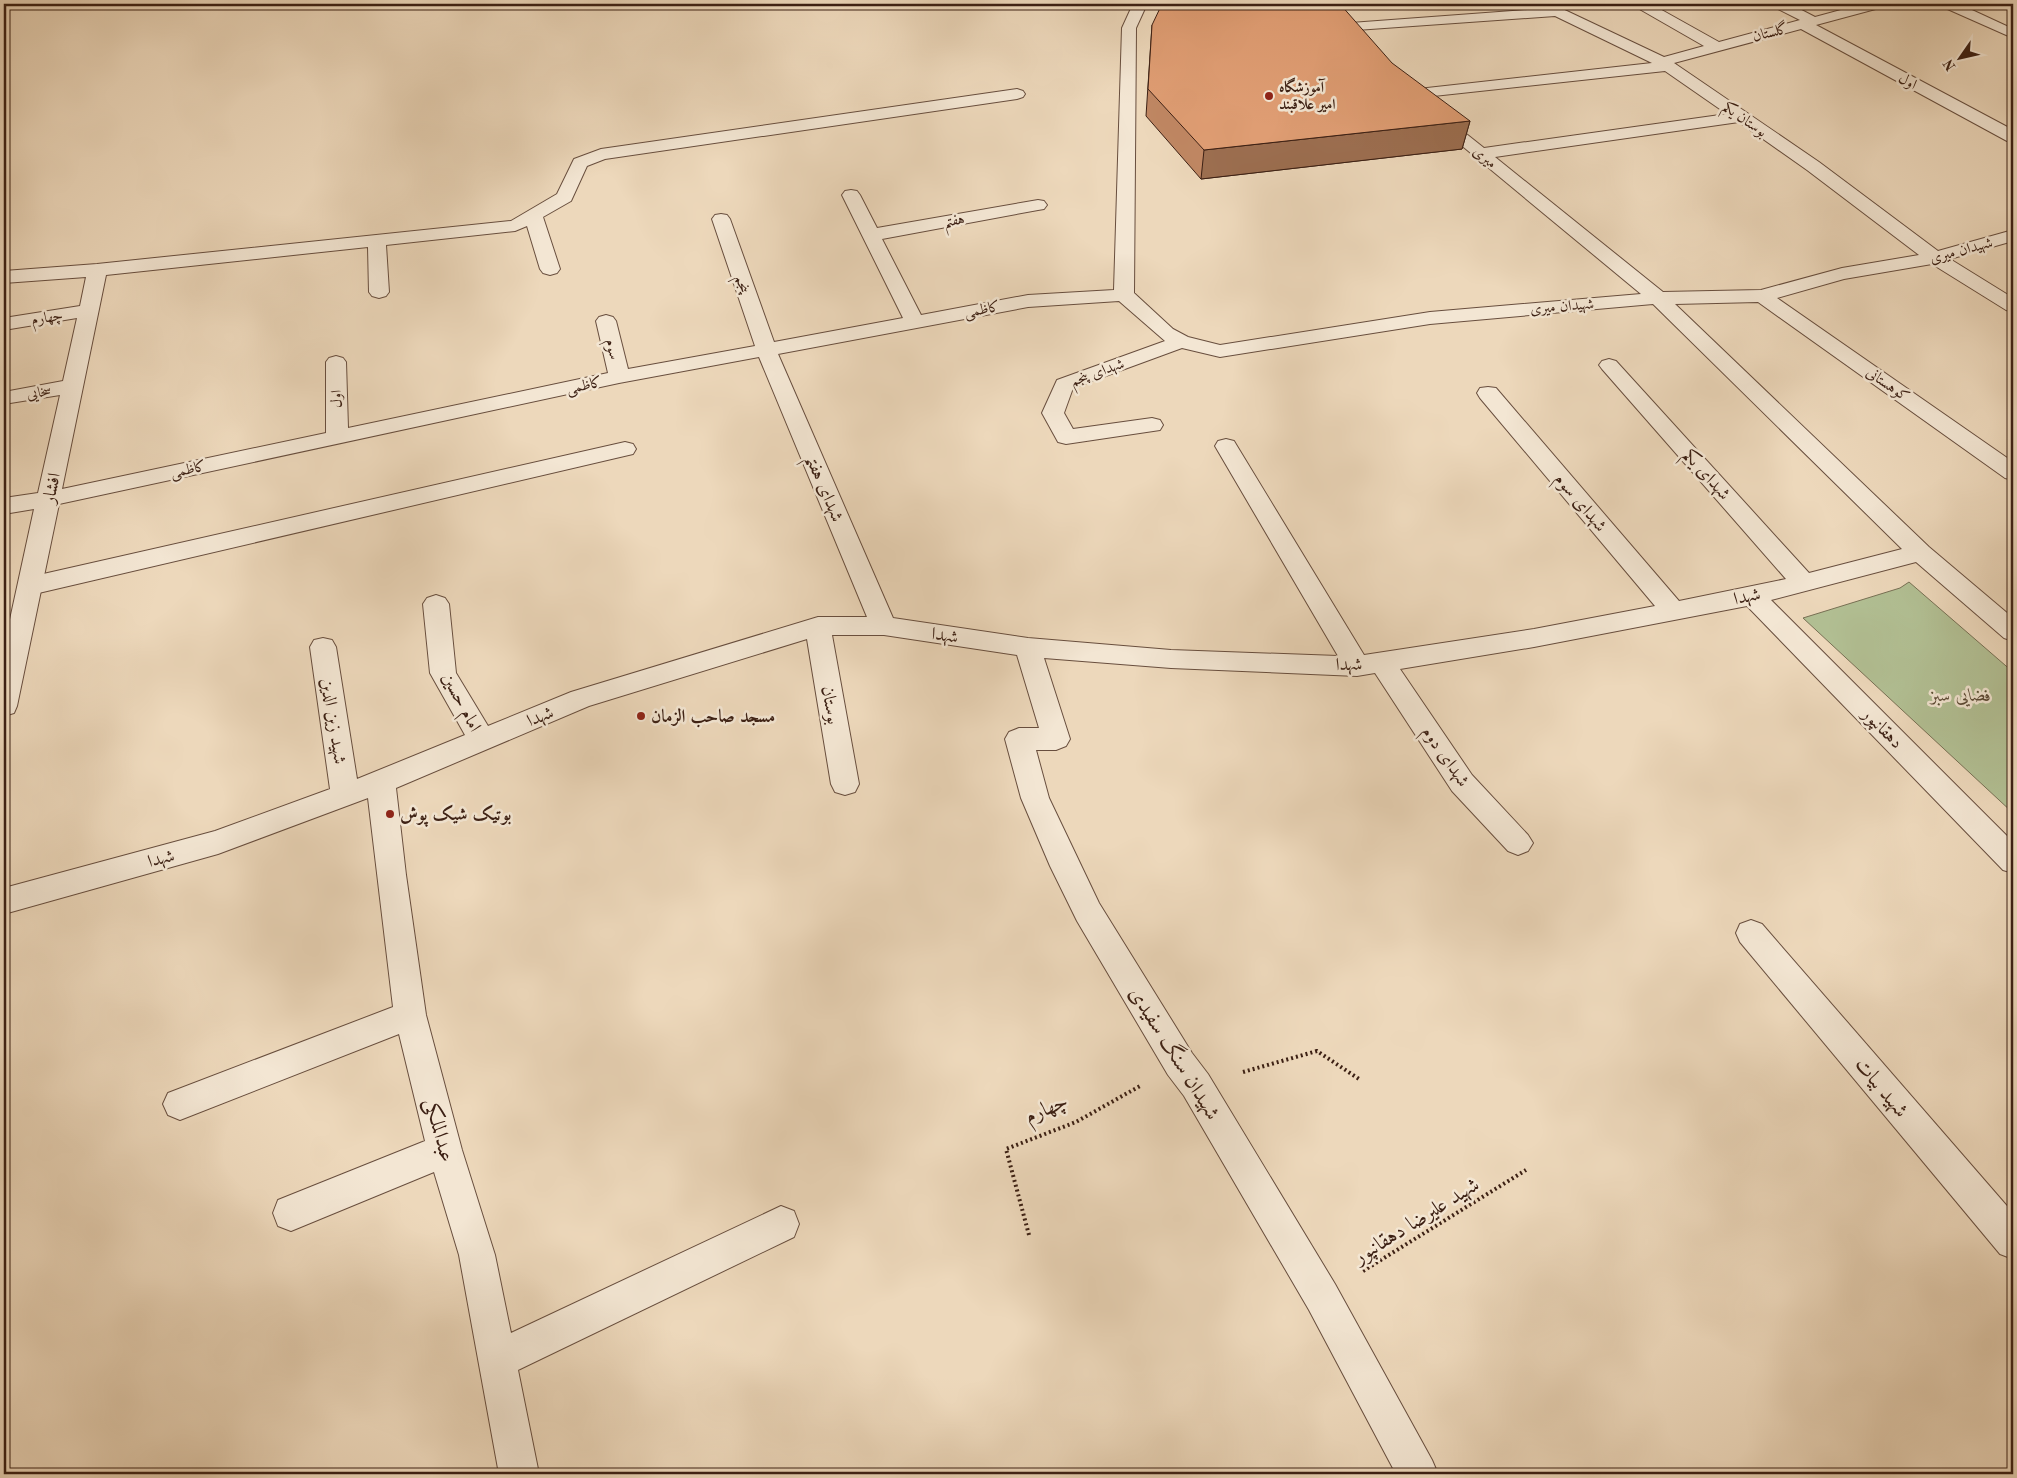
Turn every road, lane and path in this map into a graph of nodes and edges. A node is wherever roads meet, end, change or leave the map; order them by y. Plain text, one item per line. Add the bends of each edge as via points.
1 (1140, 4) edge
2 (1541, 4) edge
3 (1641, 4) edge
4 (1779, 4) edge
5 (1878, 4) edge
6 (1948, 4) edge
7 (1556, 12) junction
8 (1808, 23) junction
9 (2013, 34) edge
10 (1355, 41) edge
11 (1716, 46) junction
12 (1664, 64) junction
13 (1393, 81) edge
14 (1017, 94) dead end
15 (1406, 94) junction
16 (1743, 118) junction
17 (2013, 137) edge
18 (1481, 154) junction
19 (850, 195) dead end
20 (1038, 205) dead end
21 (533, 215) junction
22 (721, 219) dead end
23 (871, 235) junction
24 (2013, 235) edge
25 (377, 241) junction
26 (1935, 258) junction
27 (550, 269) dead end
28 (98, 270) junction
29 (4, 277) edge
30 (379, 292) dead end
31 (1124, 295) junction
32 (1762, 296) junction
33 (1658, 298) junction
34 (2013, 306) edge
35 (89, 310) junction
36 (606, 321) dead end
37 (915, 323) junction
38 (4, 324) edge
39 (1181, 342) junction
40 (766, 350) junction
41 (336, 362) dead end
42 (1609, 364) dead end
43 (619, 377) junction
44 (74, 386) junction
45 (1488, 393) dead end
46 (4, 398) edge
47 (1152, 425) dead end
48 (337, 437) junction
49 (1226, 446) dead end
50 (625, 449) dead end
51 (2013, 473) edge
52 (48, 499) junction
53 (4, 506) edge
54 (1920, 553) junction
55 (1804, 583) junction
56 (30, 586) junction
57 (1752, 596) junction
58 (436, 604) dead end
59 (1674, 611) junction
60 (818, 626) junction
61 (884, 626) junction
62 (2013, 632) edge
63 (323, 647) dead end
64 (1028, 647) junction
65 (1370, 664) junction
66 (4, 706) edge
67 (482, 740) junction
68 (381, 782) junction
69 (845, 784) dead end
70 (345, 795) junction
71 (1518, 843) dead end
72 (2013, 861) edge
73 (4, 901) edge
74 (1751, 932) dead end
75 (410, 1015) junction
76 (1188, 1075) junction
77 (1359, 1079) dead end
78 (180, 1104) dead end
79 (445, 1150) junction
80 (1526, 1170) dead end
81 (291, 1213) dead end
82 (781, 1224) dead end
83 (1029, 1235) dead end
84 (2013, 1241) edge
85 (1322, 1297) junction
86 (497, 1360) junction
87 (519, 1474) edge
88 (1418, 1474) edge

1 - 31 street via 1129,28
2 - 7 street, بوستان یکم
3 - 11 street
4 - 8 street, اول
5 - 8 street, گلستان
6 - 9 street
7 - 10 street via 1337,22
7 - 12 street, بوستان یکم
8 - 11 street, گلستان
8 - 17 street, اول
11 - 12 street, گلستان
12 - 15 street, گلستان
12 - 16 street, بوستان یکم
13 - 15 street, میری
14 - 21 street via 601,154 580,163 565,197
15 - 18 street, میری
16 - 18 street
16 - 26 street, بوستان یکم
18 - 33 street, میری
19 - 23 street
20 - 23 street, هفتم
21 - 25 street via 515,226
21 - 27 street
22 - 40 street, پنجم
23 - 37 street
24 - 26 street, شهیدان میری
25 - 28 street
25 - 30 street
26 - 32 street, شهیدان میری via 1842,274
26 - 34 street, بوستان یکم
28 - 29 street
28 - 35 street, افشار
31 - 37 street, کاظمی via 1028,300
31 - 39 street, شهیدان میری via 1166,333
32 - 33 street, شهیدان میری
32 - 51 street, کوهستانی
33 - 39 street, شهیدان میری via 1430,318 1220,351
33 - 54 street
35 - 38 street, چهارم
35 - 44 street, افشار
36 - 43 street, سوم
37 - 40 street, کاظمی
39 - 47 street, شهدای پنجم via 1064,384 1054,413 1066,437
40 - 43 street, کاظمی
40 - 61 street, شهدای هفتم
41 - 48 street, اول
42 - 55 street, شهدای یکم
43 - 48 street, کاظمی
44 - 46 street, سخایی
44 - 52 street, افشار
45 - 59 street, شهدای سوم
48 - 52 street, کاظمی
49 - 65 street
50 - 56 street
52 - 53 street, کاظمی
52 - 56 street, افشار
54 - 55 street, شهدا
54 - 62 street
55 - 57 street, شهدا
56 - 66 street, افشار
57 - 59 street, شهدا
57 - 72 street, دهقانپور
58 - 67 street, امام حسین via 444,672
59 - 65 street, شهدا via 1534,638
60 - 61 street, شهدا
60 - 67 street, شهدا via 580,699
60 - 69 street, بوستان
61 - 64 street, شهدا
63 - 70 street, شهید زین الدین
64 - 65 street, شهدا via 1171,659
64 - 76 street, شهیدان سنگ سفیدی via 1056,739 1019,739 1035,798 1088,912
65 - 71 street, شهدای دوم via 1462,783
67 - 68 street, شهدا
68 - 70 street, شهدا
68 - 75 street, عبدالملکی
70 - 73 street, شهدا via 218,842
74 - 84 street, شهید بیات
75 - 78 street
75 - 79 street, عبدالملکی
76 - 77 path via 1317,1051
76 - 83 path, چهارم via 1006,1150
76 - 85 street, شهیدان سنگ سفیدی
79 - 81 street
79 - 86 street, عبدالملکی via 477,1255
80 - 85 path, شهید علیرضا دهقانپور
82 - 86 street
85 - 88 street, شهیدان سنگ سفیدی
86 - 87 street, عبدالملکی

